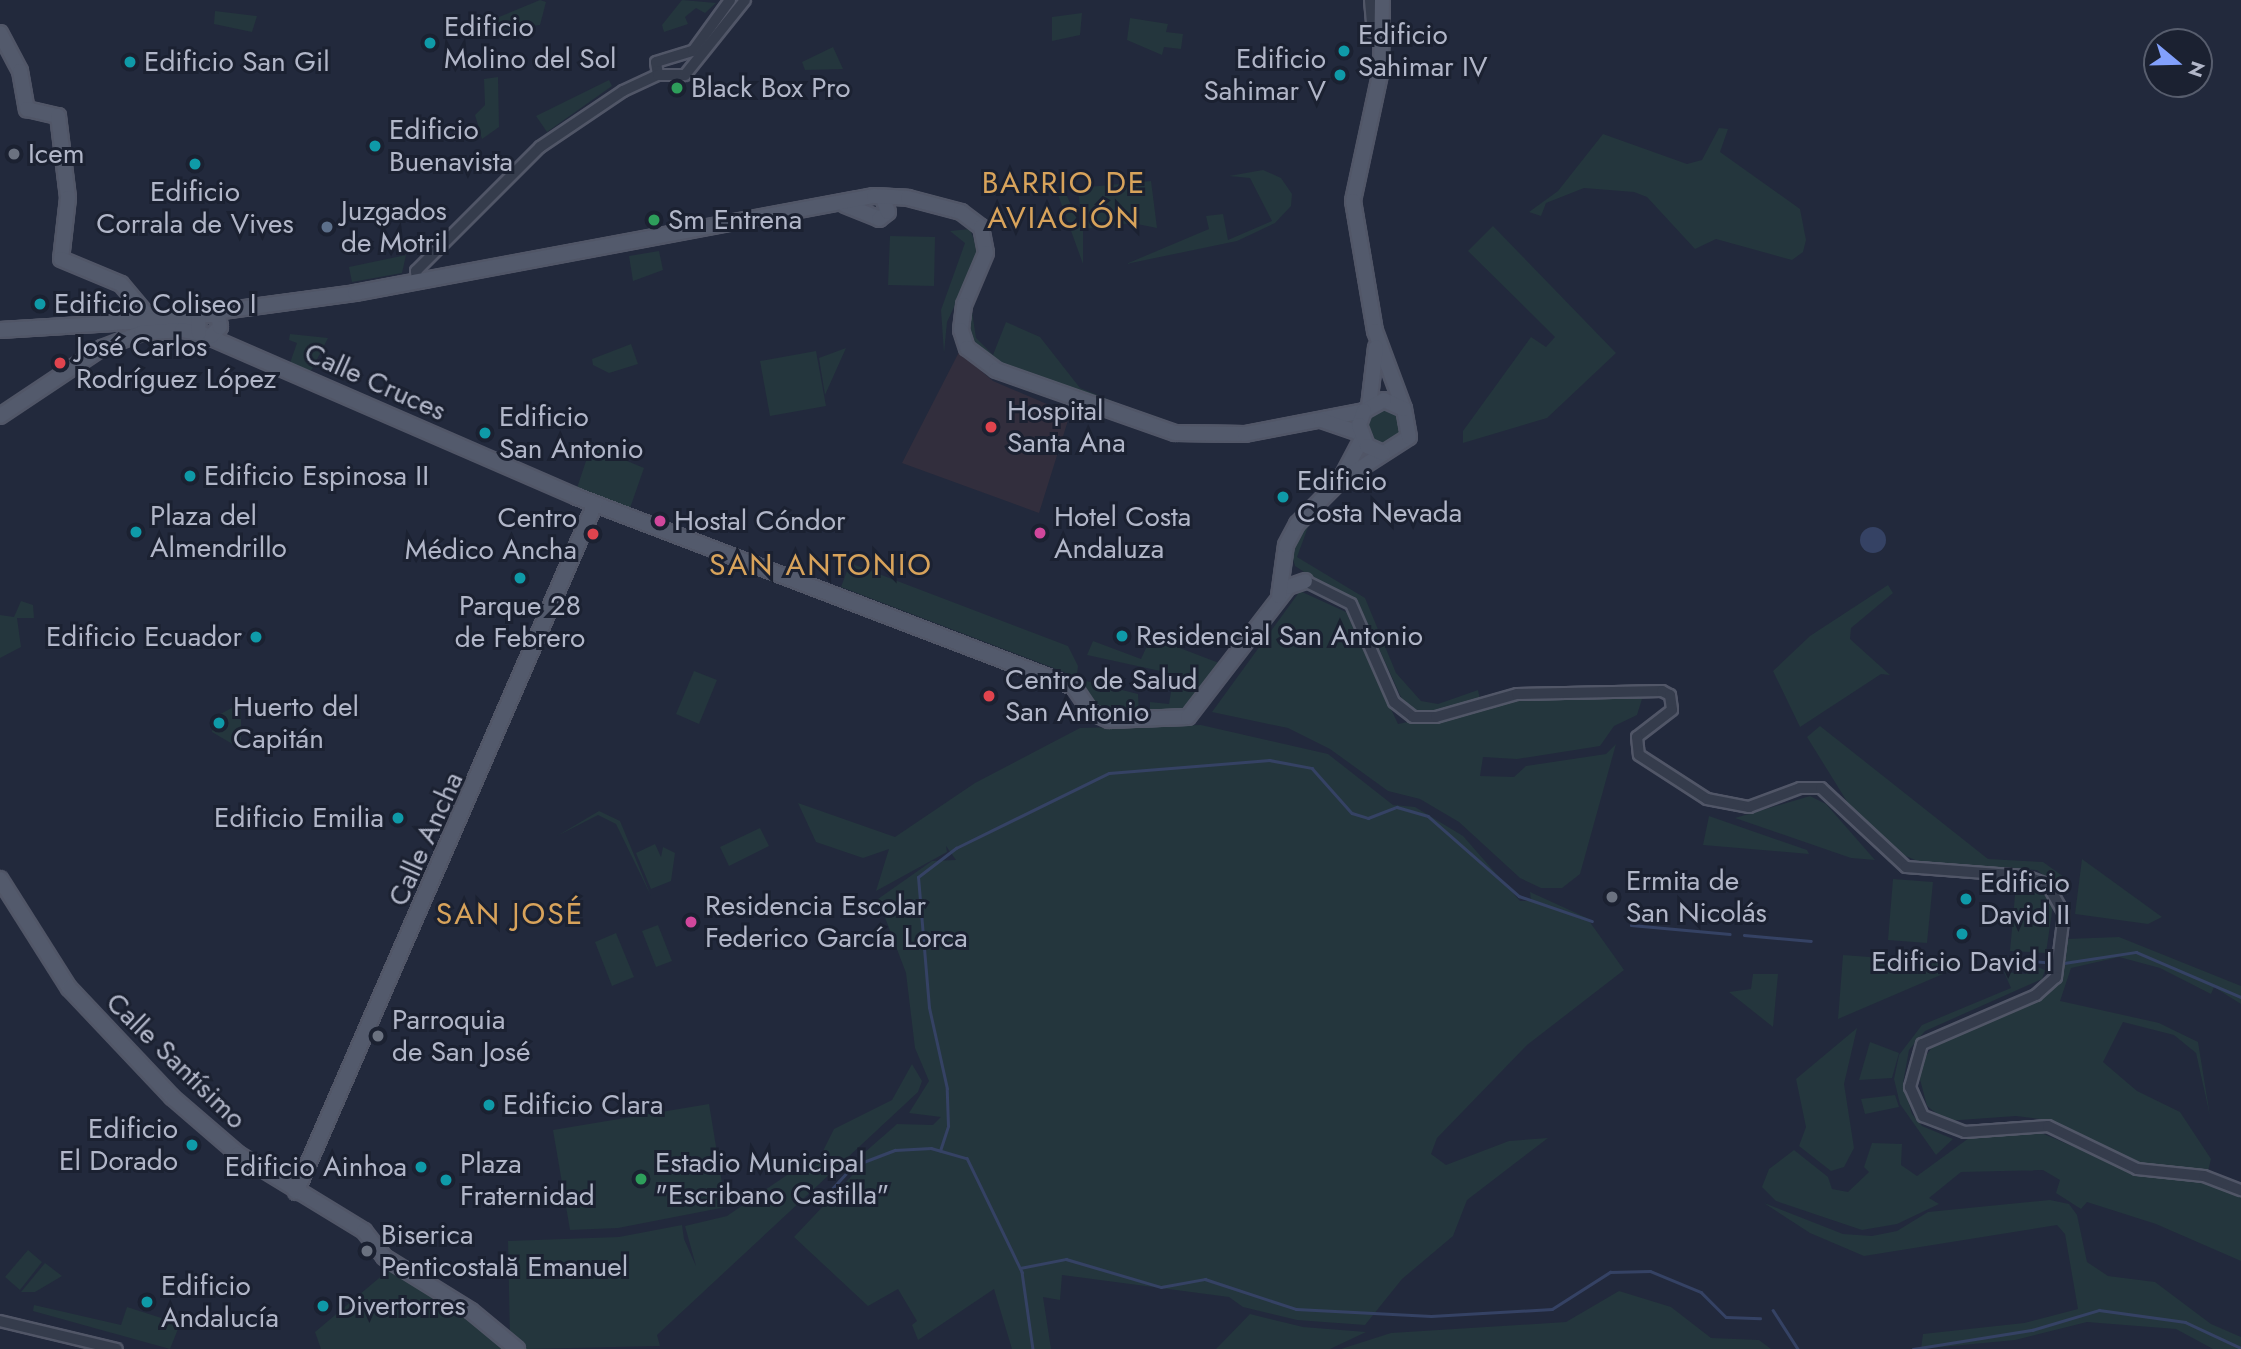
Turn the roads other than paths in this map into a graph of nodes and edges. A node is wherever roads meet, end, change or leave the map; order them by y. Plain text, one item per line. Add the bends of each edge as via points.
1 (730, 0) edge
2 (744, 0) edge
3 (1370, 0) edge
4 (1382, 0) edge
5 (1378, 32) junction
6 (0, 33) edge
7 (658, 75) junction
8 (417, 282) junction
9 (246, 311) junction
10 (152, 321) junction
11 (208, 329) junction
12 (0, 330) edge
13 (182, 330) junction
14 (1375, 331) junction
15 (1364, 406) junction
16 (1404, 409) junction
17 (0, 416) edge
18 (1321, 420) junction
19 (1357, 438) junction
20 (1383, 453) junction
21 (1339, 482) junction
22 (594, 504) junction
23 (1287, 563) junction
24 (1305, 582) junction
25 (1282, 596) junction
26 (0, 879) edge
27 (2241, 1190) edge
28 (296, 1192) junction
29 (0, 1321) edge
30 (117, 1349) edge
31 (517, 1349) edge

1 - 7 street via 692,51 656,62
2 - 7 street via 685,75
3 - 5 street
4 - 5 main road
5 - 14 main road via 1353,201
6 - 10 main road via 20,71 27,109 58,116 68,198 61,259 121,284
7 - 8 street via 540,147 416,271
8 - 9 main road
8 - 18 main road via 845,205 913,200 961,212 981,227 986,253 964,305 961,330 967,348 996,370 1175,433 1245,434
9 - 11 main road
9 - 11 main road via 215,312
10 - 11 main road
10 - 12 main road
10 - 13 main road
11 - 13 main road, Calle Cruces
11 - 22 main road, Calle Cruces via 229,346
13 - 17 main road, Calle Cruces via 130,335 78,361
14 - 15 main road via 1376,369
14 - 16 main road
15 - 16 main road via 1384,401
15 - 18 main road
15 - 19 main road
16 - 20 main road via 1409,437
18 - 19 main road
19 - 20 main road
19 - 21 main road
20 - 21 main road
21 - 23 main road via 1297,524
22 - 25 main road, Calle Cruces via 1073,687 1091,712 1110,720 1188,717
22 - 28 main road, Calle Ancha
23 - 24 main road
23 - 25 main road
24 - 25 main road
24 - 27 street via 1351,604 1394,702 1413,717 1436,717 1517,694 1661,691 1671,695 1672,710 1637,737 1639,755 1707,799 1749,807 1800,788 1821,788 1906,867 2025,876 2047,884 2063,914 2056,977 2036,995 1922,1044 1910,1071 1919,1109 1948,1130 2049,1126 2137,1169 2204,1176
26 - 28 main road, Calle Santísimo via 69,988 136,1063 218,1138
28 - 31 main road, Calle Santísimo via 363,1231 384,1256 471,1311
29 - 30 street

